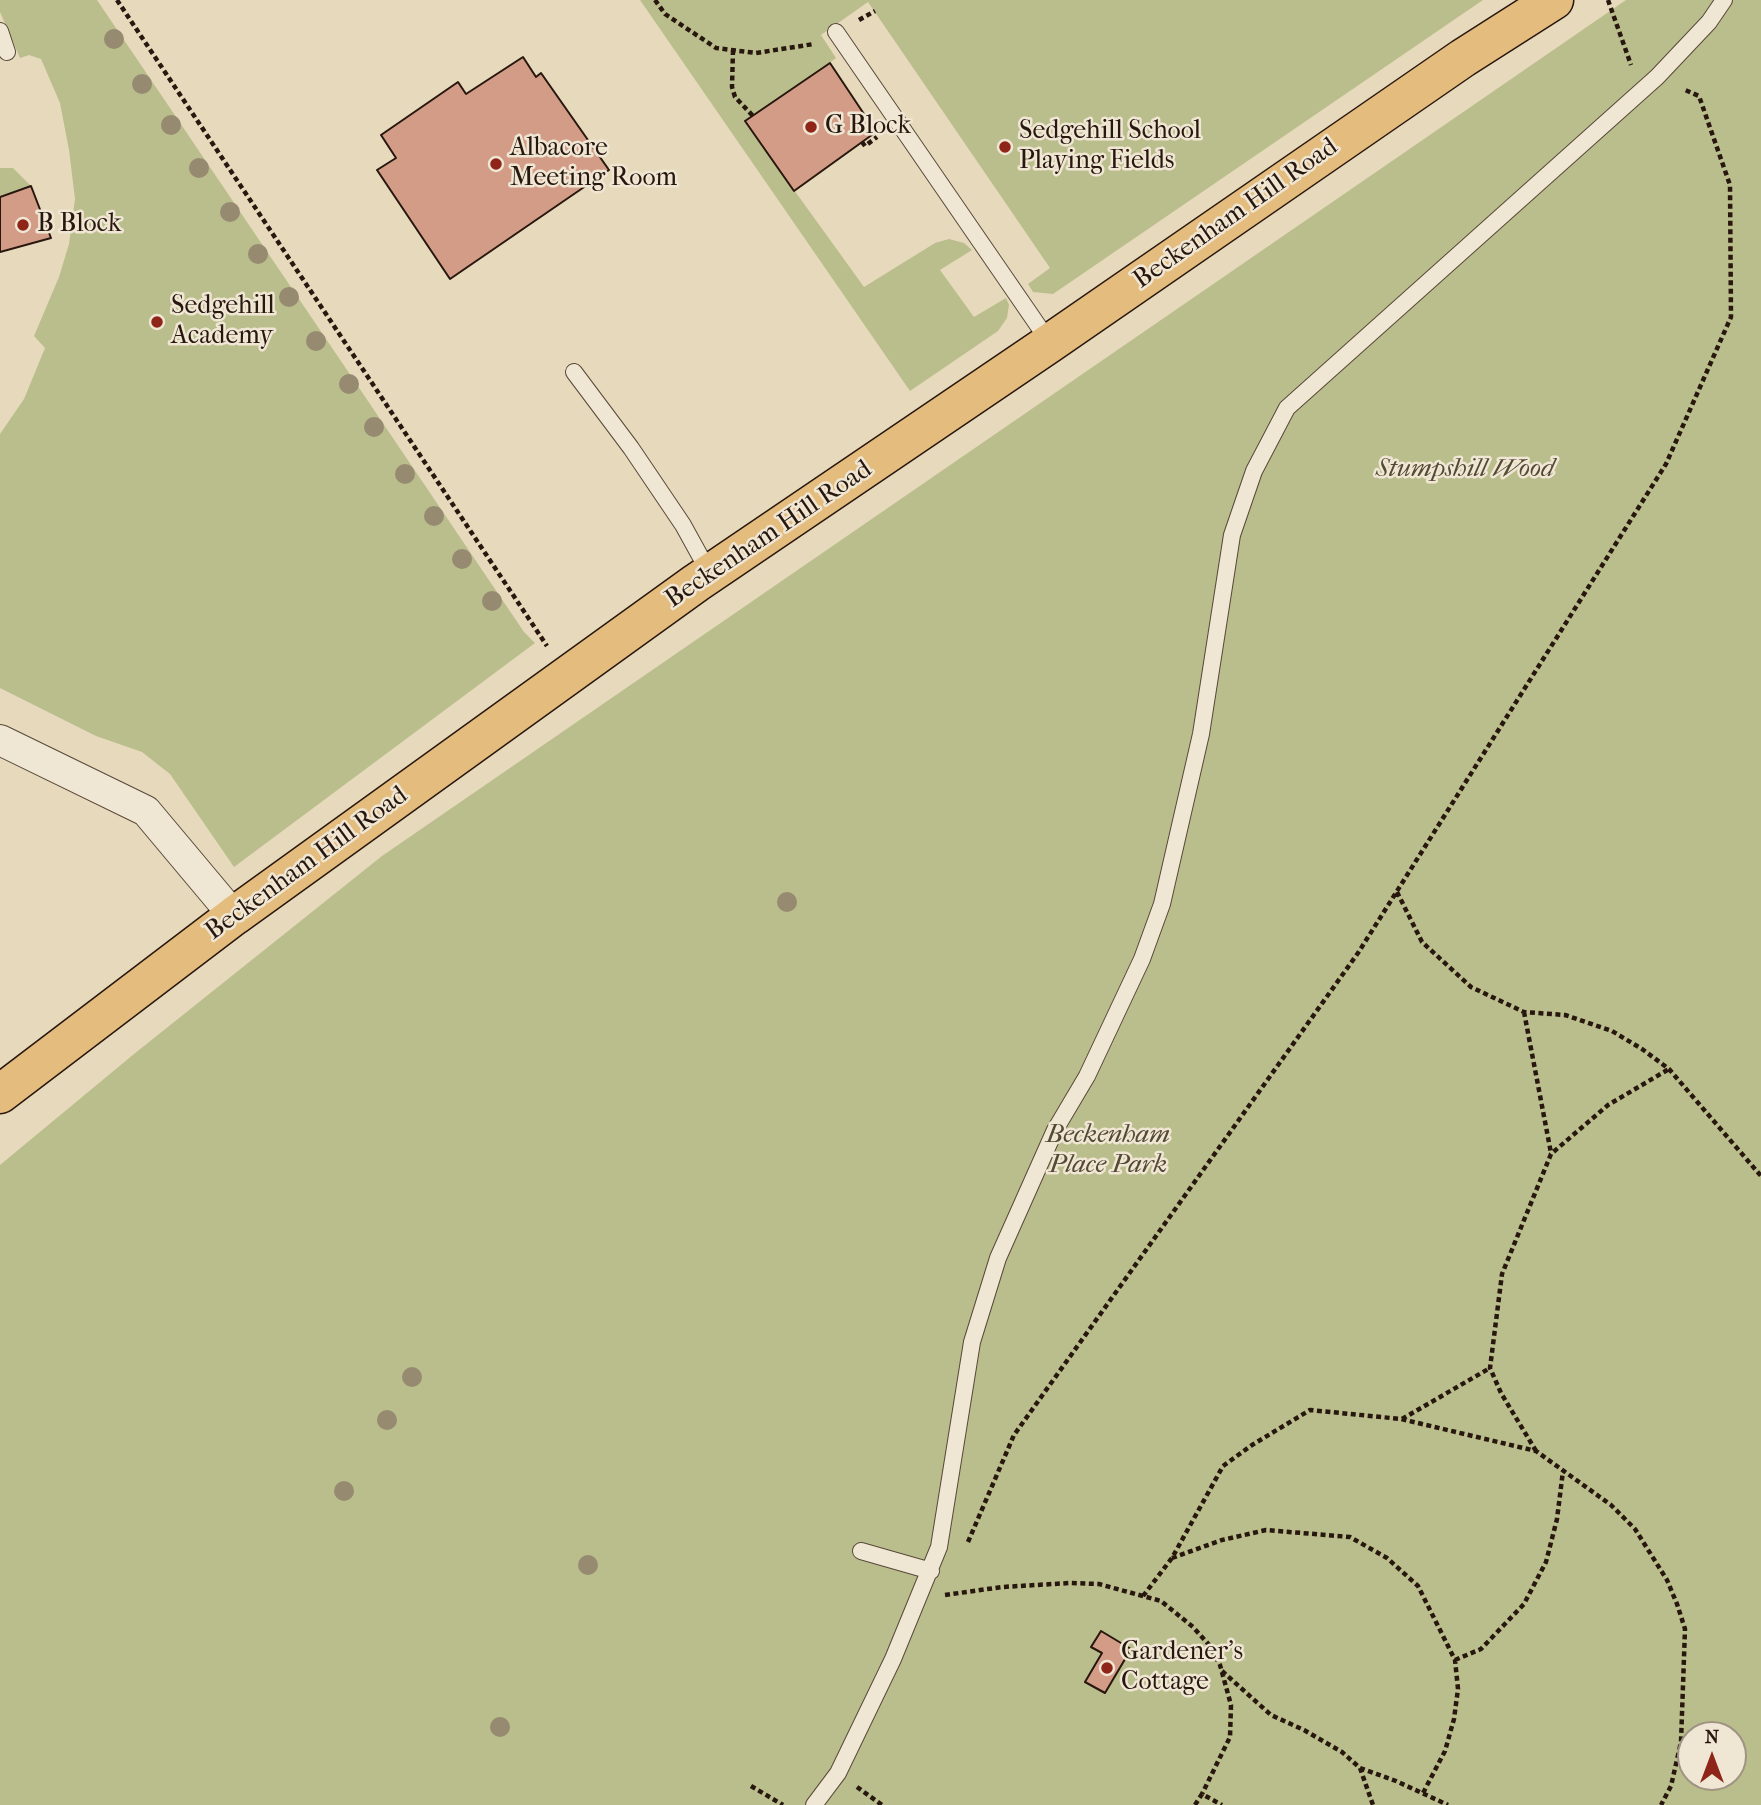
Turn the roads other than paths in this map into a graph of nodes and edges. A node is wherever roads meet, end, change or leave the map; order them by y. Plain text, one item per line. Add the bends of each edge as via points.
1 (1554, 0) edge
2 (1724, 0) edge
3 (0, 31) edge
4 (836, 32) road end
5 (7, 52) dead end
6 (1050, 343) junction
7 (574, 372) dead end
8 (710, 574) junction
9 (0, 740) edge
10 (234, 916) junction
11 (0, 1094) edge
12 (861, 1551) dead end
13 (931, 1571) junction
14 (814, 1805) edge

1 - 6 main road, Beckenham Hill Road
2 - 13 lane via 1657,78 1287,408 1254,471 1232,535 1200,734 1163,904 1142,959 1087,1076 1055,1130 998,1258 972,1342 939,1547
3 - 5 lane
4 - 6 lane
6 - 8 main road, Beckenham Hill Road
7 - 8 lane via 683,525
8 - 10 main road, Beckenham Hill Road
9 - 10 street via 146,811
10 - 11 main road, Beckenham Hill Road
12 - 13 lane
13 - 14 lane via 838,1773

